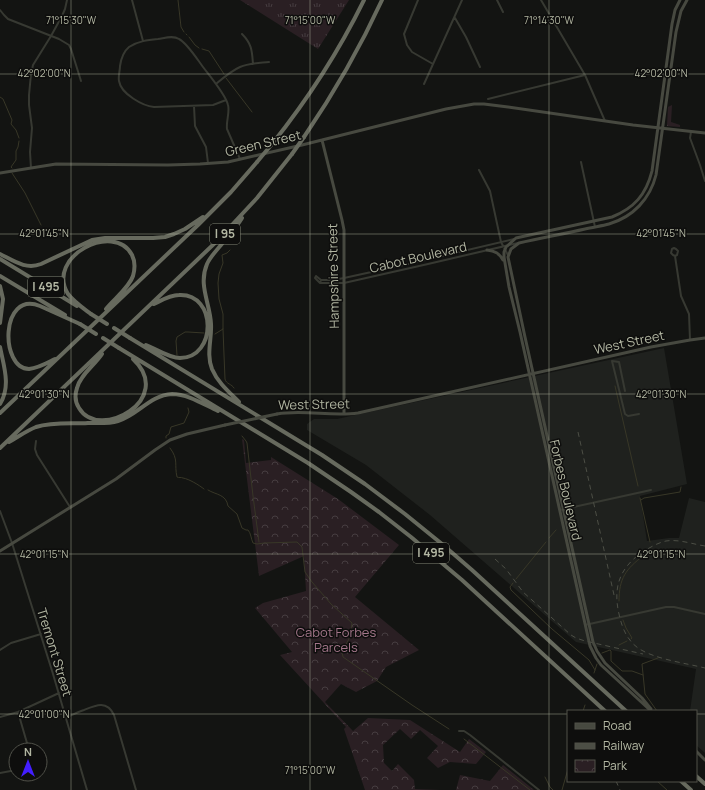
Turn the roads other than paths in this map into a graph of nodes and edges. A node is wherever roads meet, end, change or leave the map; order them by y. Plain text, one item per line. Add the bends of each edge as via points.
1 (66, 0) edge
2 (132, 0) edge
3 (364, 0) edge
4 (382, 0) edge
5 (418, 0) edge
6 (462, 0) edge
7 (497, 0) edge
8 (540, 0) edge
9 (680, 0) edge
10 (687, 0) edge
11 (0, 10) edge
12 (503, 12) dead end
13 (455, 17) junction
14 (242, 34) dead end
15 (51, 36) junction
16 (143, 41) junction
17 (269, 62) dead end
18 (253, 64) junction
19 (433, 64) junction
20 (480, 67) dead end
21 (585, 75) junction
22 (81, 81) dead end
23 (216, 84) junction
24 (424, 84) dead end
25 (488, 99) dead end
26 (226, 100) junction
27 (194, 106) junction
28 (605, 121) junction
29 (658, 128) junction
30 (663, 128) junction
31 (691, 132) junction
32 (705, 133) edge
33 (322, 140) junction
34 (240, 159) junction
35 (581, 162) dead end
36 (208, 164) junction
37 (30, 168) junction
38 (479, 170) dead end
39 (0, 173) edge
40 (705, 181) edge
41 (225, 198) junction
42 (251, 204) junction
43 (594, 222) junction
44 (595, 227) junction
45 (516, 238) junction
46 (501, 242) junction
47 (519, 243) junction
48 (508, 245) junction
49 (504, 248) junction
50 (487, 250) junction
51 (0, 254) edge
52 (508, 256) junction
53 (675, 256) dead end
54 (0, 259) edge
55 (504, 264) junction
56 (0, 276) edge
57 (344, 278) junction
58 (322, 280) junction
59 (320, 283) junction
60 (344, 283) junction
61 (0, 286) edge
62 (150, 306) junction
63 (91, 314) junction
64 (100, 318) junction
65 (80, 324) junction
66 (2, 325) edge
67 (130, 338) junction
68 (705, 338) edge
69 (690, 340) junction
70 (3, 343) dead end
71 (0, 347) edge
72 (107, 347) junction
73 (119, 348) junction
74 (611, 356) junction
75 (59, 357) junction
76 (612, 361) junction
77 (532, 374) junction
78 (625, 391) dead end
79 (0, 404) edge
80 (247, 409) junction
81 (0, 413) edge
82 (344, 414) junction
83 (639, 414) dead end
84 (238, 420) junction
85 (36, 441) dead end
86 (1, 447) edge
87 (650, 490) dead end
88 (70, 507) junction
89 (562, 510) junction
90 (0, 511) edge
91 (12, 543) junction
92 (0, 551) edge
93 (705, 614) edge
94 (587, 624) junction
95 (41, 634) junction
96 (0, 650) edge
97 (59, 693) junction
98 (604, 710) edge
99 (625, 710) edge
100 (651, 710) edge
101 (18, 712) junction
102 (0, 717) edge
103 (66, 717) junction
104 (459, 731) dead end
105 (27, 742) edge
106 (697, 752) edge
107 (705, 760) edge
108 (697, 777) edge
109 (682, 782) edge
110 (705, 784) edge
111 (87, 790) edge
112 (136, 790) edge
113 (539, 790) edge
114 (691, 790) edge

1 - 15 street via 65,9
2 - 16 street
3 - 41 highway, I 95, bridge via 305,100 272,144
4 - 42 highway, I 95, bridge via 323,108 292,154
5 - 19 street via 404,34 412,52
6 - 13 street
7 - 12 street
8 - 21 street
9 - 29 street, Forbes Boulevard via 672,24
10 - 30 street via 678,21
11 - 15 street via 8,19
13 - 19 street
13 - 20 street
14 - 18 street via 251,46
15 - 22 street via 65,42 72,49
15 - 37 street via 32,65 29,95 32,128
16 - 23 street via 169,37 180,39
16 - 27 street via 130,47 123,56 119,77 122,88 147,106
17 - 18 street
18 - 23 street via 240,67
19 - 24 street
21 - 25 street
21 - 28 street
23 - 26 street
26 - 27 street via 213,105
26 - 34 street via 229,107 227,129
27 - 36 street via 196,126 206,147
28 - 29 street, Green Street
28 - 33 street, Green Street via 527,109 467,104
29 - 30 street, Green Street
29 - 43 street, Forbes Boulevard via 652,174 642,196 624,212
30 - 31 street, Green Street
30 - 44 street via 656,175 645,199 627,216
31 - 32 street, Green Street
31 - 40 street via 690,138
33 - 34 street, Green Street
33 - 57 street, Hampshire Street via 344,230
34 - 36 street, Green Street
35 - 43 street
36 - 37 street, Green Street via 56,164
37 - 39 street, Green Street
38 - 46 street via 490,193
41 - 51 highway via 191,226 167,236 98,239 33,266 21,265
41 - 64 highway, I 95
42 - 62 highway, I 95 via 217,242
42 - 80 highway via 237,226 210,258 204,283 211,323 211,365 223,386
43 - 44 street
43 - 45 street, Forbes Boulevard
44 - 47 street
45 - 46 street, Cabot Boulevard
45 - 48 street, Forbes Boulevard
46 - 49 street
46 - 57 street, Cabot Boulevard
47 - 48 street
47 - 52 street via 511,249
48 - 49 street, Forbes Boulevard
49 - 50 street, Cabot Boulevard
49 - 52 street, Forbes Boulevard
49 - 55 street, Forbes Boulevard
50 - 55 street via 499,254
50 - 60 street, Cabot Boulevard
52 - 77 street, Forbes Boulevard
53 - 69 street via 681,296 689,314
54 - 63 highway, I 495
55 - 77 street, Forbes Boulevard
56 - 65 highway, I 495
57 - 58 street, Cabot Boulevard
57 - 60 street, Hampshire Street
58 - 59 street
58 - 59 street via 316,276
59 - 60 street, Cabot Boulevard
60 - 82 street, Hampshire Street
61 - 66 highway via 3,299
62 - 67 highway via 177,295 196,300 204,309 207,318 208,331 204,344 191,356 178,358
62 - 72 highway, I 95
63 - 64 highway via 67,292 64,285 67,266 77,252 91,244 107,242 122,245 133,257 134,274
63 - 67 highway, I 495, bridge
64 - 75 highway, I 95
65 - 66 highway via 32,304 12,310
65 - 73 highway, I 495, bridge
67 - 80 highway, I 495
68 - 69 street, West Street
69 - 74 street, West Street
70 - 75 highway via 11,362 22,368 40,366
71 - 79 highway via 7,381
72 - 73 highway via 80,380 76,392 77,403 82,412 100,420 127,414 140,402 145,390 146,380 142,368
72 - 86 highway, I 95
73 - 84 highway, I 495
74 - 76 street
74 - 77 street, West Street
75 - 81 highway, I 95
76 - 78 street via 619,362
76 - 83 street via 625,414
77 - 82 street, West Street
77 - 89 street, Forbes Boulevard
80 - 99 highway, I 495 via 336,464 405,514 472,570
82 - 88 street, West Street, bridge via 277,414 187,434 170,440 122,476
84 - 86 highway via 188,397 168,395 160,396 118,421 42,426
84 - 98 highway, I 495 via 337,482 410,537 462,580
85 - 88 street via 37,455
87 - 89 street
88 - 91 street, West Street
89 - 94 street, Forbes Boulevard
90 - 91 street, Tremont Street
91 - 92 street, West Street
91 - 95 street, Tremont Street
93 - 94 street via 666,607
94 - 100 street, Forbes Boulevard via 594,654 601,665
95 - 96 street via 11,643
95 - 97 street, Tremont Street
97 - 101 street
97 - 103 street, Tremont Street
101 - 102 street
101 - 105 street
103 - 111 street, Tremont Street
103 - 112 street via 98,705 110,708
104 - 113 street via 470,735
106 - 107 street
108 - 110 highway
109 - 114 highway

